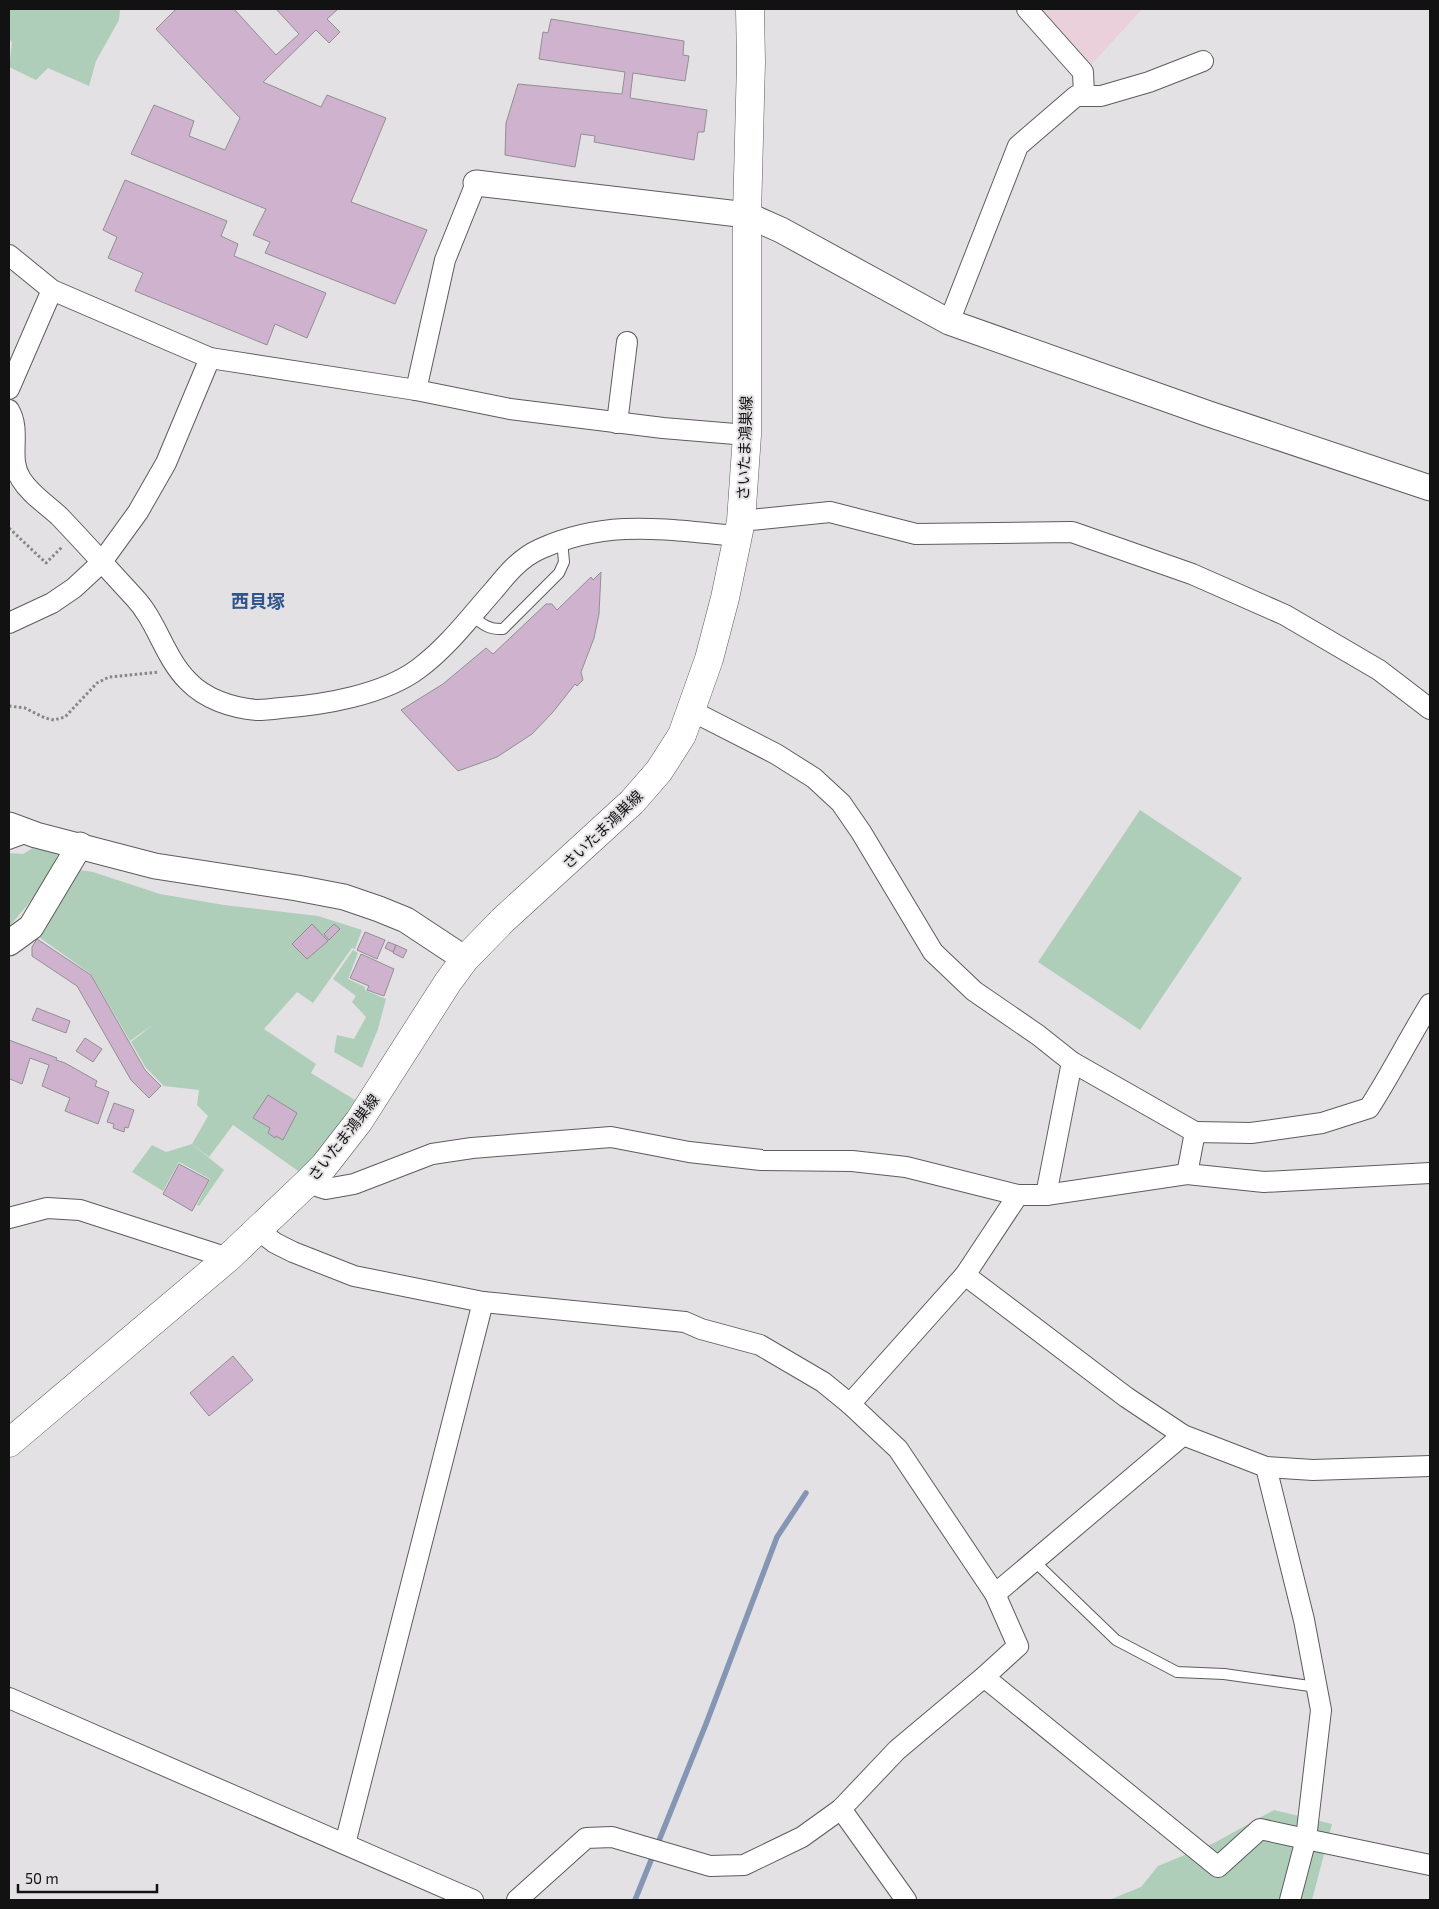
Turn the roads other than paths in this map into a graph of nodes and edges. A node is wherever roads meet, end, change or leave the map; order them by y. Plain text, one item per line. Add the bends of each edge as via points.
1 (750, 9) edge
2 (1027, 9) edge
3 (1203, 62) dead end
4 (1084, 96) junction
5 (476, 183) joint
6 (747, 215) junction
7 (9, 255) edge
8 (52, 290) junction
9 (949, 322) junction
10 (627, 342) dead end
11 (210, 358) junction
12 (9, 389) edge
13 (416, 390) junction
14 (9, 410) edge
15 (617, 423) junction
16 (747, 435) junction
17 (1430, 488) edge
18 (739, 529) junction
19 (562, 540) junction
20 (102, 563) junction
21 (471, 615) junction
22 (9, 623) edge
23 (1430, 709) edge
24 (692, 712) junction
25 (9, 825) edge
26 (36, 834) junction
27 (9, 844) edge
28 (80, 845) junction
29 (9, 943) edge
30 (464, 960) junction
31 (1430, 1004) edge
32 (1072, 1062) junction
33 (1195, 1132) junction
34 (1430, 1173) edge
35 (1187, 1174) junction
36 (307, 1183) junction
37 (1018, 1195) junction
38 (1046, 1196) junction
39 (9, 1218) edge
40 (258, 1230) junction
41 (228, 1258) junction
42 (964, 1275) junction
43 (483, 1302) junction
44 (850, 1404) junction
45 (1183, 1435) junction
46 (9, 1443) edge
47 (1430, 1466) edge
48 (1266, 1467) junction
49 (1034, 1561) junction
50 (995, 1594) junction
51 (984, 1677) junction
52 (1317, 1687) junction
53 (9, 1698) edge
54 (841, 1809) junction
55 (1306, 1839) junction
56 (345, 1844) junction
57 (1430, 1865) edge
58 (473, 1900) edge
59 (517, 1900) edge
60 (906, 1900) edge
61 (1290, 1900) edge

1 - 6 main road, さいたま鴻巣線
2 - 4 street via 1083,72
3 - 4 street via 1101,96
4 - 9 street via 1076,96 1018,146
5 - 6 street
5 - 13 street via 446,260
6 - 9 street via 781,230
6 - 16 main road, さいたま鴻巣線
7 - 8 street
8 - 11 street
8 - 12 street
9 - 17 street
10 - 15 street
11 - 13 street
11 - 20 street via 166,463 138,512
13 - 15 street via 510,409
14 - 20 street via 16,429 16,470 20,478
15 - 16 street
16 - 18 main road, さいたま鴻巣線
18 - 19 street via 617,528
18 - 23 street via 830,512 916,534 1072,532 1192,574 1286,615 1379,670
18 - 24 main road, さいたま鴻巣線 via 709,659
19 - 21 street via 524,558
19 - 21 lane via 564,562 559,573 503,629 494,630
20 - 21 street via 144,607 188,681 206,696 232,706 258,710 332,702 387,686 416,671
20 - 22 street via 52,603
24 - 30 main road, さいたま鴻巣線 via 671,754 632,802
24 - 32 street via 776,754 814,778 834,796 861,832 933,952 974,991
25 - 26 street
26 - 27 lane
26 - 28 street
28 - 29 street via 31,927
28 - 30 street via 155,866 344,897 406,920
30 - 36 main road, さいたま鴻巣線 via 359,1121
31 - 33 street via 1369,1108 1322,1123 1251,1133
32 - 33 street
32 - 38 street
33 - 35 street
34 - 35 street via 1264,1182
35 - 38 street
36 - 37 street via 326,1189 354,1184 432,1154 611,1137 689,1152 761,1160 852,1161 906,1167
36 - 40 main road, さいたま鴻巣線
37 - 38 street
37 - 42 street
39 - 41 street via 47,1208 80,1210
40 - 41 main road, さいたま鴻巣線
40 - 43 street via 293,1252 354,1276
41 - 46 main road, さいたま鴻巣線
42 - 44 street
42 - 45 street via 1126,1397
43 - 44 street via 685,1322 760,1345 823,1382
43 - 56 street
44 - 50 street via 898,1449
45 - 48 street
45 - 49 street
47 - 48 street via 1313,1470
48 - 52 street
49 - 50 street
49 - 52 lane via 1116,1640 1177,1672 1224,1674
50 - 51 street via 1018,1646
51 - 54 street via 897,1750
51 - 55 street via 1218,1867 1260,1829
52 - 55 street via 1321,1710
53 - 56 street
54 - 59 street via 802,1837 744,1865 710,1866 612,1837 586,1838
54 - 60 street
55 - 57 street
55 - 61 street
56 - 58 street

